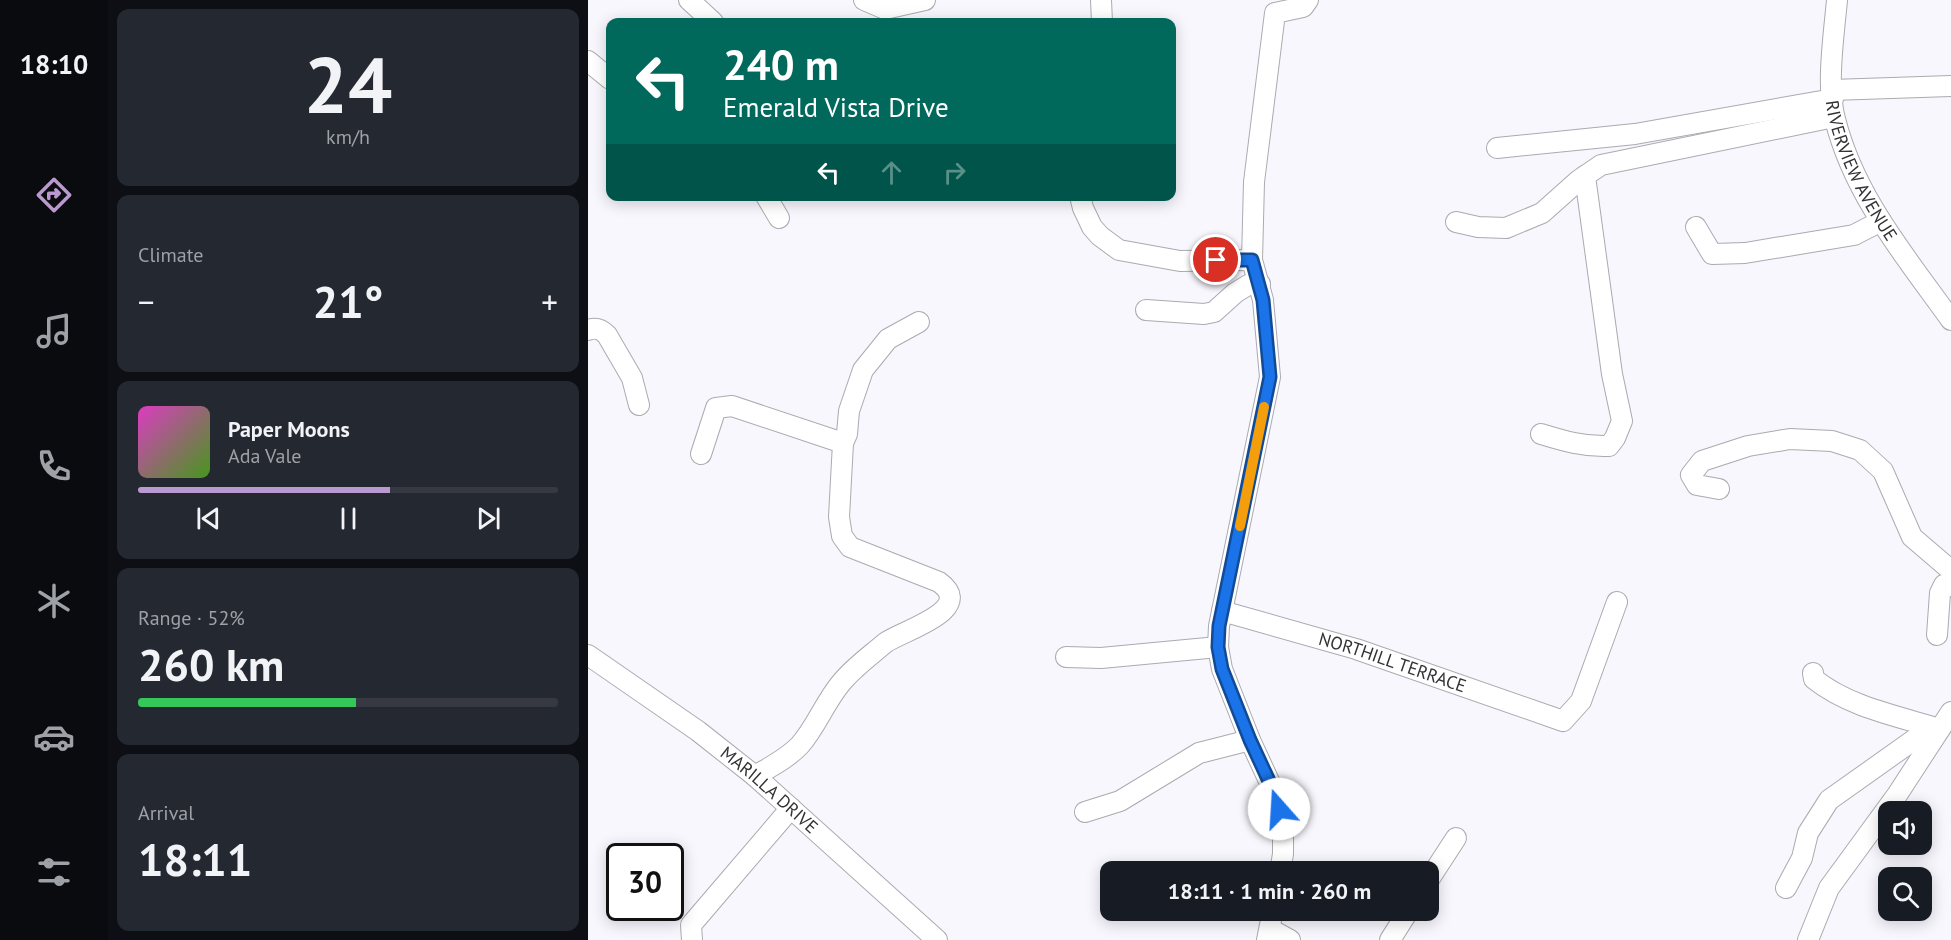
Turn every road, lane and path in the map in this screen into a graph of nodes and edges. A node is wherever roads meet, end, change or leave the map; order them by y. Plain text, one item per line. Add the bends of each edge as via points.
1 (689, 0) edge
2 (864, 0) edge
3 (1101, 0) edge
4 (1308, 0) edge
5 (1837, 0) edge
6 (913, 2) edge
7 (709, 18) edge
8 (1102, 18) edge
9 (588, 61) edge
10 (606, 76) edge
11 (1951, 86) edge
12 (1833, 102) junction
13 (1497, 148) dead end
14 (1585, 176) junction
15 (769, 201) edge
16 (1081, 201) edge
17 (779, 218) dead end
18 (1881, 221) junction
19 (1456, 222) dead end
20 (1695, 226) dead end
21 (1252, 260) junction
22 (1260, 284) junction
23 (1146, 310) dead end
24 (1951, 320) edge
25 (919, 322) dead end
26 (588, 330) edge
27 (639, 405) dead end
28 (1541, 434) dead end
29 (843, 443) junction
30 (701, 454) dead end
31 (1719, 489) dead end
32 (1951, 568) edge
33 (1951, 586) edge
34 (1617, 602) dead end
35 (1222, 611) junction
36 (1937, 635) dead end
37 (1218, 647) junction
38 (588, 655) edge
39 (1066, 657) dead end
40 (1813, 673) dead end
41 (1951, 712) edge
42 (1936, 735) junction
43 (1250, 740) junction
44 (755, 776) junction
45 (791, 808) junction
46 (1085, 812) dead end
47 (1456, 838) dead end
48 (1282, 861) edge
49 (1439, 864) edge
50 (1786, 888) dead end
51 (1402, 921) edge
52 (1270, 927) edge
53 (927, 937) edge
54 (692, 940) edge
55 (1290, 940) edge
56 (1390, 940) edge
57 (1808, 940) edge

1 - 7 street
2 - 6 street via 885,9
3 - 8 street
4 - 21 street via 1304,7 1275,13 1254,182
5 - 12 street, RIVERVIEW AVENUE
9 - 10 street
11 - 12 street
12 - 13 street via 1635,134
12 - 14 street via 1601,165
12 - 18 street, RIVERVIEW AVENUE via 1855,178
14 - 19 street via 1542,213 1506,228
14 - 28 street via 1622,421 1609,446 1570,443
15 - 17 street
16 - 21 street via 1092,227 1119,250 1180,261
18 - 20 street via 1854,235 1745,253 1712,254
18 - 24 street, RIVERVIEW AVENUE
21 - 22 street
22 - 23 street via 1248,285 1214,312 1204,315
22 - 35 street via 1270,377
25 - 29 street via 888,339 863,370
26 - 27 street via 602,330 607,335 632,378
29 - 30 street via 732,406 716,408
29 - 44 street via 839,517 842,536 850,547 939,582 947,588 949,600 937,617 890,639 854,668 800,744
31 - 32 street via 1697,485 1691,475 1702,461 1748,446 1790,439 1832,441 1860,450 1883,471 1912,537
33 - 36 street via 1944,585 1940,593
34 - 35 street, NORTHILL TERRACE via 1581,701 1563,721 1356,649
35 - 37 street
37 - 39 street via 1101,658
37 - 43 street via 1222,669
38 - 44 street, MARILLA DRIVE
40 - 42 street via 1814,679 1835,694
41 - 42 street
42 - 50 street via 1915,739 1829,800 1808,833 1802,858
42 - 57 street via 1829,888
43 - 46 street via 1199,753 1120,801
43 - 48 street via 1275,794 1283,824
44 - 45 street, MARILLA DRIVE
45 - 53 street, MARILLA DRIVE
45 - 54 street via 691,925
47 - 49 street
51 - 56 street
52 - 55 street

